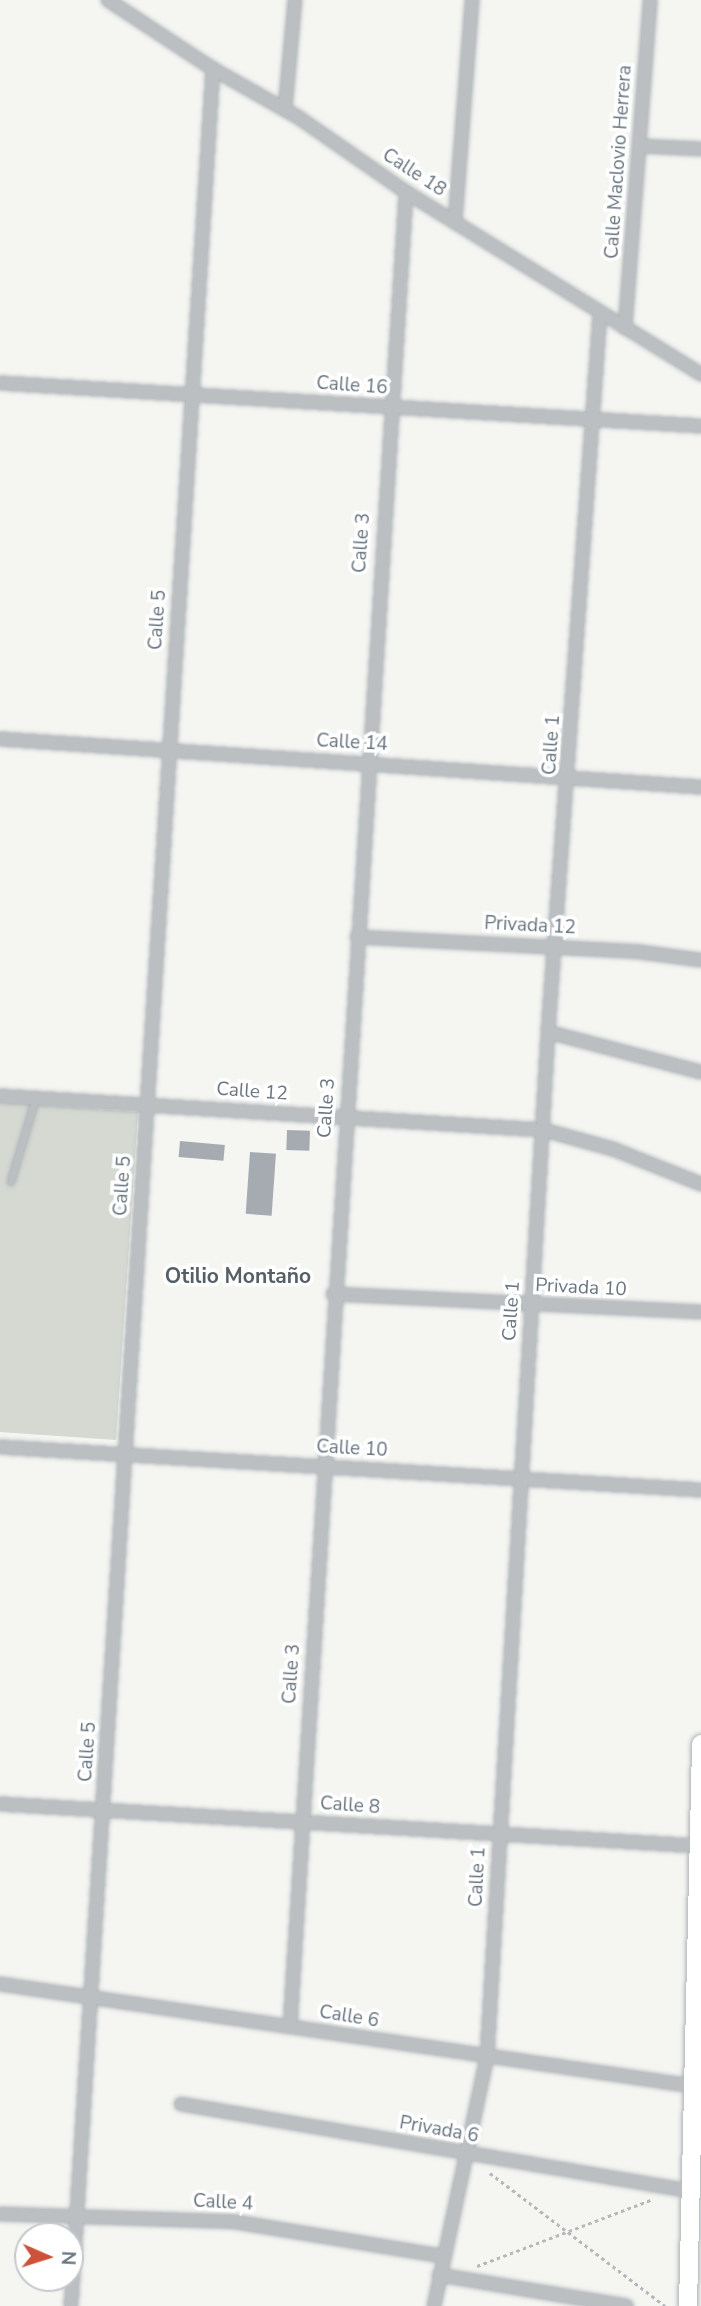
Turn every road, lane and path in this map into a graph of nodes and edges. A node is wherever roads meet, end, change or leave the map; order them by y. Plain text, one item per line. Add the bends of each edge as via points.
1 (108, 0) edge
2 (295, 0) edge
3 (472, 0) edge
4 (650, 0) edge
5 (213, 69) junction
6 (285, 109) junction
7 (640, 146) junction
8 (701, 149) edge
9 (406, 192) junction
10 (455, 222) junction
11 (600, 313) junction
12 (625, 328) junction
13 (701, 374) edge
14 (0, 383) edge
15 (192, 394) junction
16 (390, 408) junction
17 (591, 420) junction
18 (701, 426) edge
19 (0, 739) edge
20 (168, 751) junction
21 (368, 763) junction
22 (569, 776) junction
23 (701, 787) edge
24 (357, 937) junction
25 (554, 946) junction
26 (701, 960) edge
27 (548, 1032) junction
28 (701, 1072) edge
29 (0, 1096) edge
30 (36, 1098) junction
31 (147, 1105) junction
32 (345, 1118) junction
33 (544, 1130) junction
34 (11, 1182) dead end
35 (701, 1184) edge
36 (333, 1294) junction
37 (531, 1305) junction
38 (701, 1312) edge
39 (0, 1447) edge
40 (125, 1455) junction
41 (324, 1467) junction
42 (521, 1478) junction
43 (701, 1490) edge
44 (701, 1744) edge
45 (0, 1804) edge
46 (103, 1810) junction
47 (302, 1822) junction
48 (500, 1836) junction
49 (698, 1846) junction
50 (0, 1984) edge
51 (92, 1997) junction
52 (290, 2027) junction
53 (487, 2057) junction
54 (692, 2086) junction
55 (181, 2105) dead end
56 (697, 2134) edge
57 (465, 2154) junction
58 (685, 2190) junction
59 (0, 2214) edge
60 (76, 2219) junction
61 (568, 2232) junction
62 (695, 2244) edge
63 (442, 2256) junction
64 (477, 2267) dead end
65 (439, 2275) junction
66 (71, 2306) edge
67 (434, 2306) edge
68 (626, 2306) edge
69 (665, 2306) edge
70 (688, 2306) edge

1 - 5 street, Calle 18
2 - 6 street
3 - 10 street
4 - 7 street, Calle Maclovio Herrera
5 - 6 street, Calle 18
5 - 15 street, Calle 5
6 - 9 street, Calle 18
7 - 8 street
7 - 12 street, Calle Maclovio Herrera
9 - 10 street, Calle 18
9 - 16 street, Calle 3
10 - 11 street, Calle 18
11 - 12 street, Calle 18
11 - 17 street, Calle 1
12 - 13 street, Calle 18
14 - 15 street, Calle 16
15 - 16 street, Calle 16
15 - 20 street, Calle 5
16 - 17 street, Calle 16
16 - 21 street, Calle 3
17 - 18 street, Calle 16
17 - 22 street, Calle 1
19 - 20 street, Calle 14
20 - 21 street, Calle 14
20 - 31 street, Calle 5
21 - 22 street, Calle 14
21 - 24 street, Calle 3
22 - 23 street, Calle 14
22 - 25 street, Calle 1
24 - 25 street, Privada 12
24 - 32 street, Calle 3
25 - 26 street, Privada 12
25 - 27 street, Calle 1
27 - 28 street
27 - 33 street, Calle 1
29 - 30 street, Calle 12
30 - 31 street, Calle 12
30 - 34 lane
31 - 32 street, Calle 12
31 - 40 street, Calle 5
32 - 33 street, Calle 12
32 - 36 street, Calle 3
33 - 35 street, Calle 12 via 613,1149
33 - 37 street, Calle 1
36 - 37 street, Privada 10
36 - 41 street, Calle 3
37 - 38 street, Privada 10
37 - 42 street, Calle 1
39 - 40 street, Calle 10
40 - 41 street, Calle 10
40 - 46 street, Calle 5
41 - 42 street, Calle 10
41 - 47 street, Calle 3
42 - 43 street, Calle 10
42 - 48 street, Calle 1
44 - 49 street
45 - 46 street, Calle 8
46 - 47 street, Calle 8
46 - 51 street, Calle 5
47 - 48 street, Calle 8
47 - 52 street, Calle 3
48 - 49 street, Calle 8
48 - 53 street, Calle 1
49 - 54 street
50 - 51 street, Calle 6
51 - 52 street, Calle 6
51 - 60 street, Calle 5
52 - 53 street, Calle 6
53 - 54 street, Calle 6
53 - 57 street, Calle 1
54 - 56 street
55 - 57 street, Privada 6
56 - 58 street
57 - 58 street, Privada 6
57 - 61 path
57 - 63 street, Calle 1
58 - 61 path
58 - 62 street
59 - 60 street, Calle 4
60 - 63 street, Calle 4 via 236,2222
60 - 66 street, Calle 5
61 - 64 path
61 - 69 path
62 - 70 street
63 - 65 street, Calle 1
65 - 67 street, Calle 1
65 - 68 street

